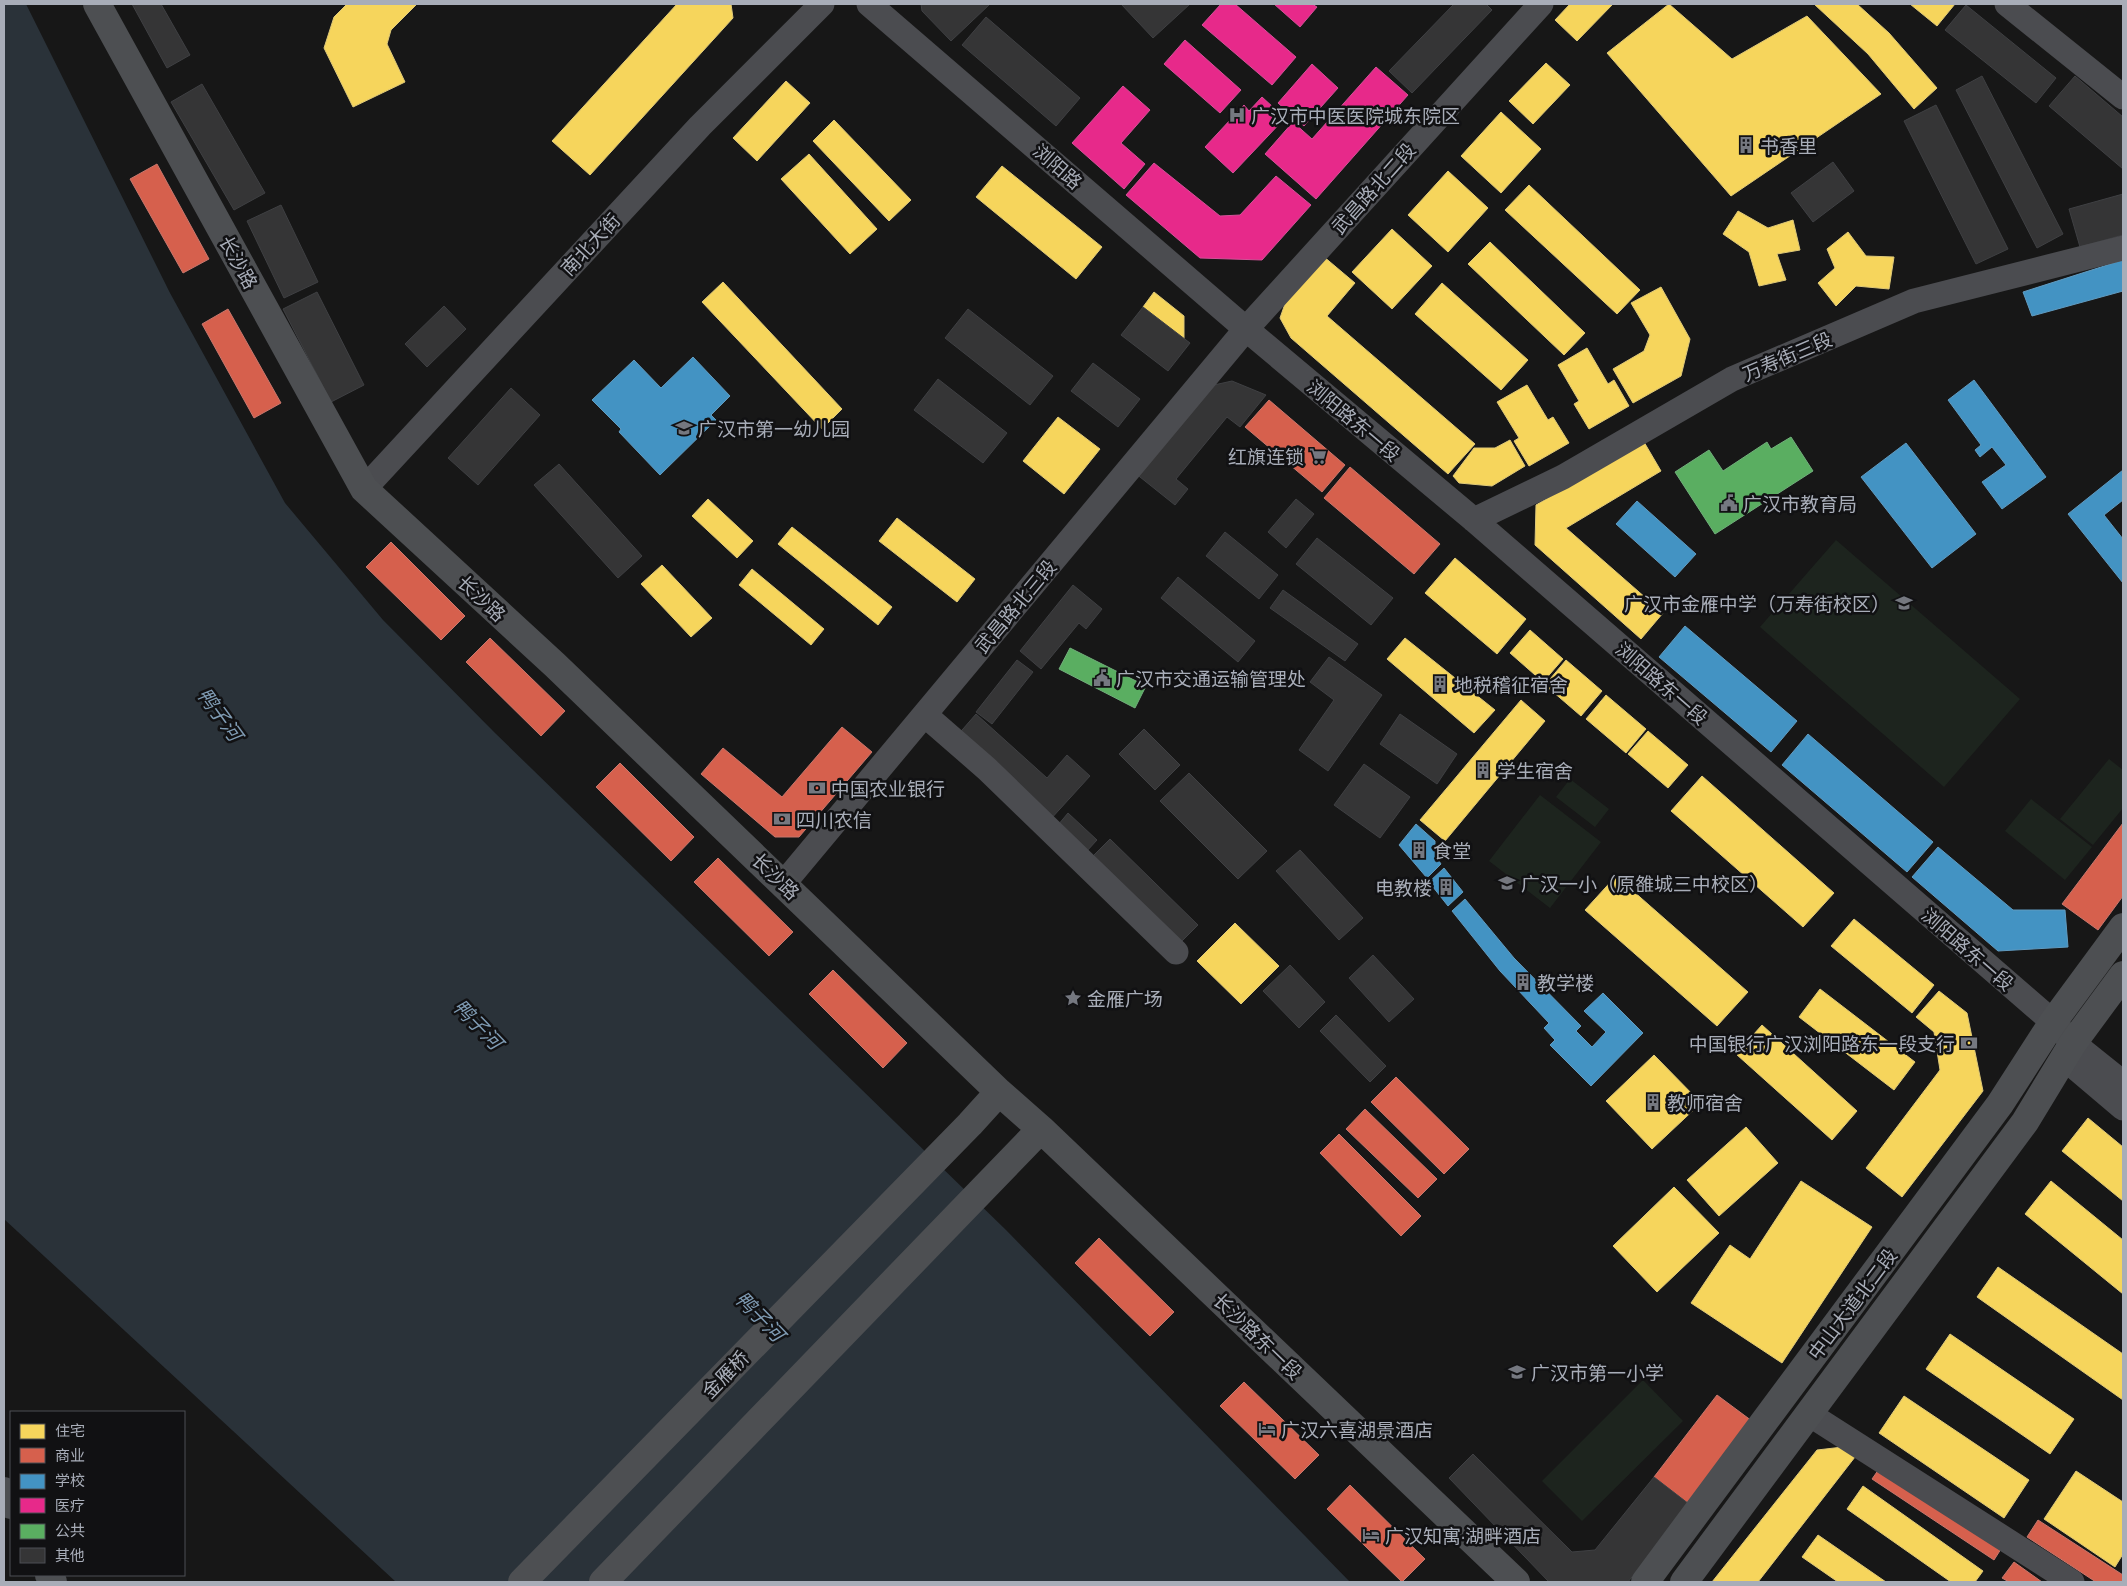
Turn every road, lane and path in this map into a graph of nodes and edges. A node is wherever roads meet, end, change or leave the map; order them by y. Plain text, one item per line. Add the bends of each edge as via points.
1 (97, 4) edge
2 (822, 4) edge
3 (869, 4) edge
4 (1541, 4) edge
5 (2007, 4) edge
6 (2123, 97) edge
7 (2123, 248) edge
8 (1246, 329) junction
9 (364, 489) junction
10 (1474, 520) junction
11 (925, 715) junction
12 (784, 884) junction
13 (2123, 927) edge
14 (1176, 952) dead end
15 (2123, 974) edge
16 (2053, 1022) junction
17 (2068, 1050) junction
18 (2123, 1082) edge
19 (999, 1092) junction
20 (2123, 1108) edge
21 (1041, 1129) junction
22 (1809, 1414) junction
23 (522, 1582) edge
24 (603, 1582) edge
25 (1516, 1582) edge
26 (1645, 1582) edge
27 (1684, 1582) edge
28 (2072, 1582) edge

1 - 9 main road, 长沙路
2 - 9 street, 南北大街 via 700,126
3 - 8 street, 浏阳路
4 - 8 street, 武昌路北二段
5 - 6 street
7 - 10 street, 万寿街三段 via 1914,301 1732,379 1563,478
8 - 10 street, 浏阳路东一段
8 - 11 street, 武昌路北三段
9 - 12 main road, 长沙路
10 - 16 street, 浏阳路东一段
11 - 12 street, 武昌路北三段
11 - 14 street via 986,769
12 - 19 main road, 长沙路
13 - 16 main road, 中山大道北二段
15 - 17 main road, 中山大道北二段
16 - 17 street, 浏阳路东一段
16 - 26 main road, 中山大道北二段 via 2000,1104
17 - 18 street
17 - 20 street
17 - 22 main road, 中山大道北二段 via 2025,1122
19 - 21 main road, 长沙路东一段
19 - 23 main road, 金雁桥
21 - 24 main road
21 - 25 main road, 长沙路东一段
22 - 27 main road, 中山大道北二段
22 - 28 street

